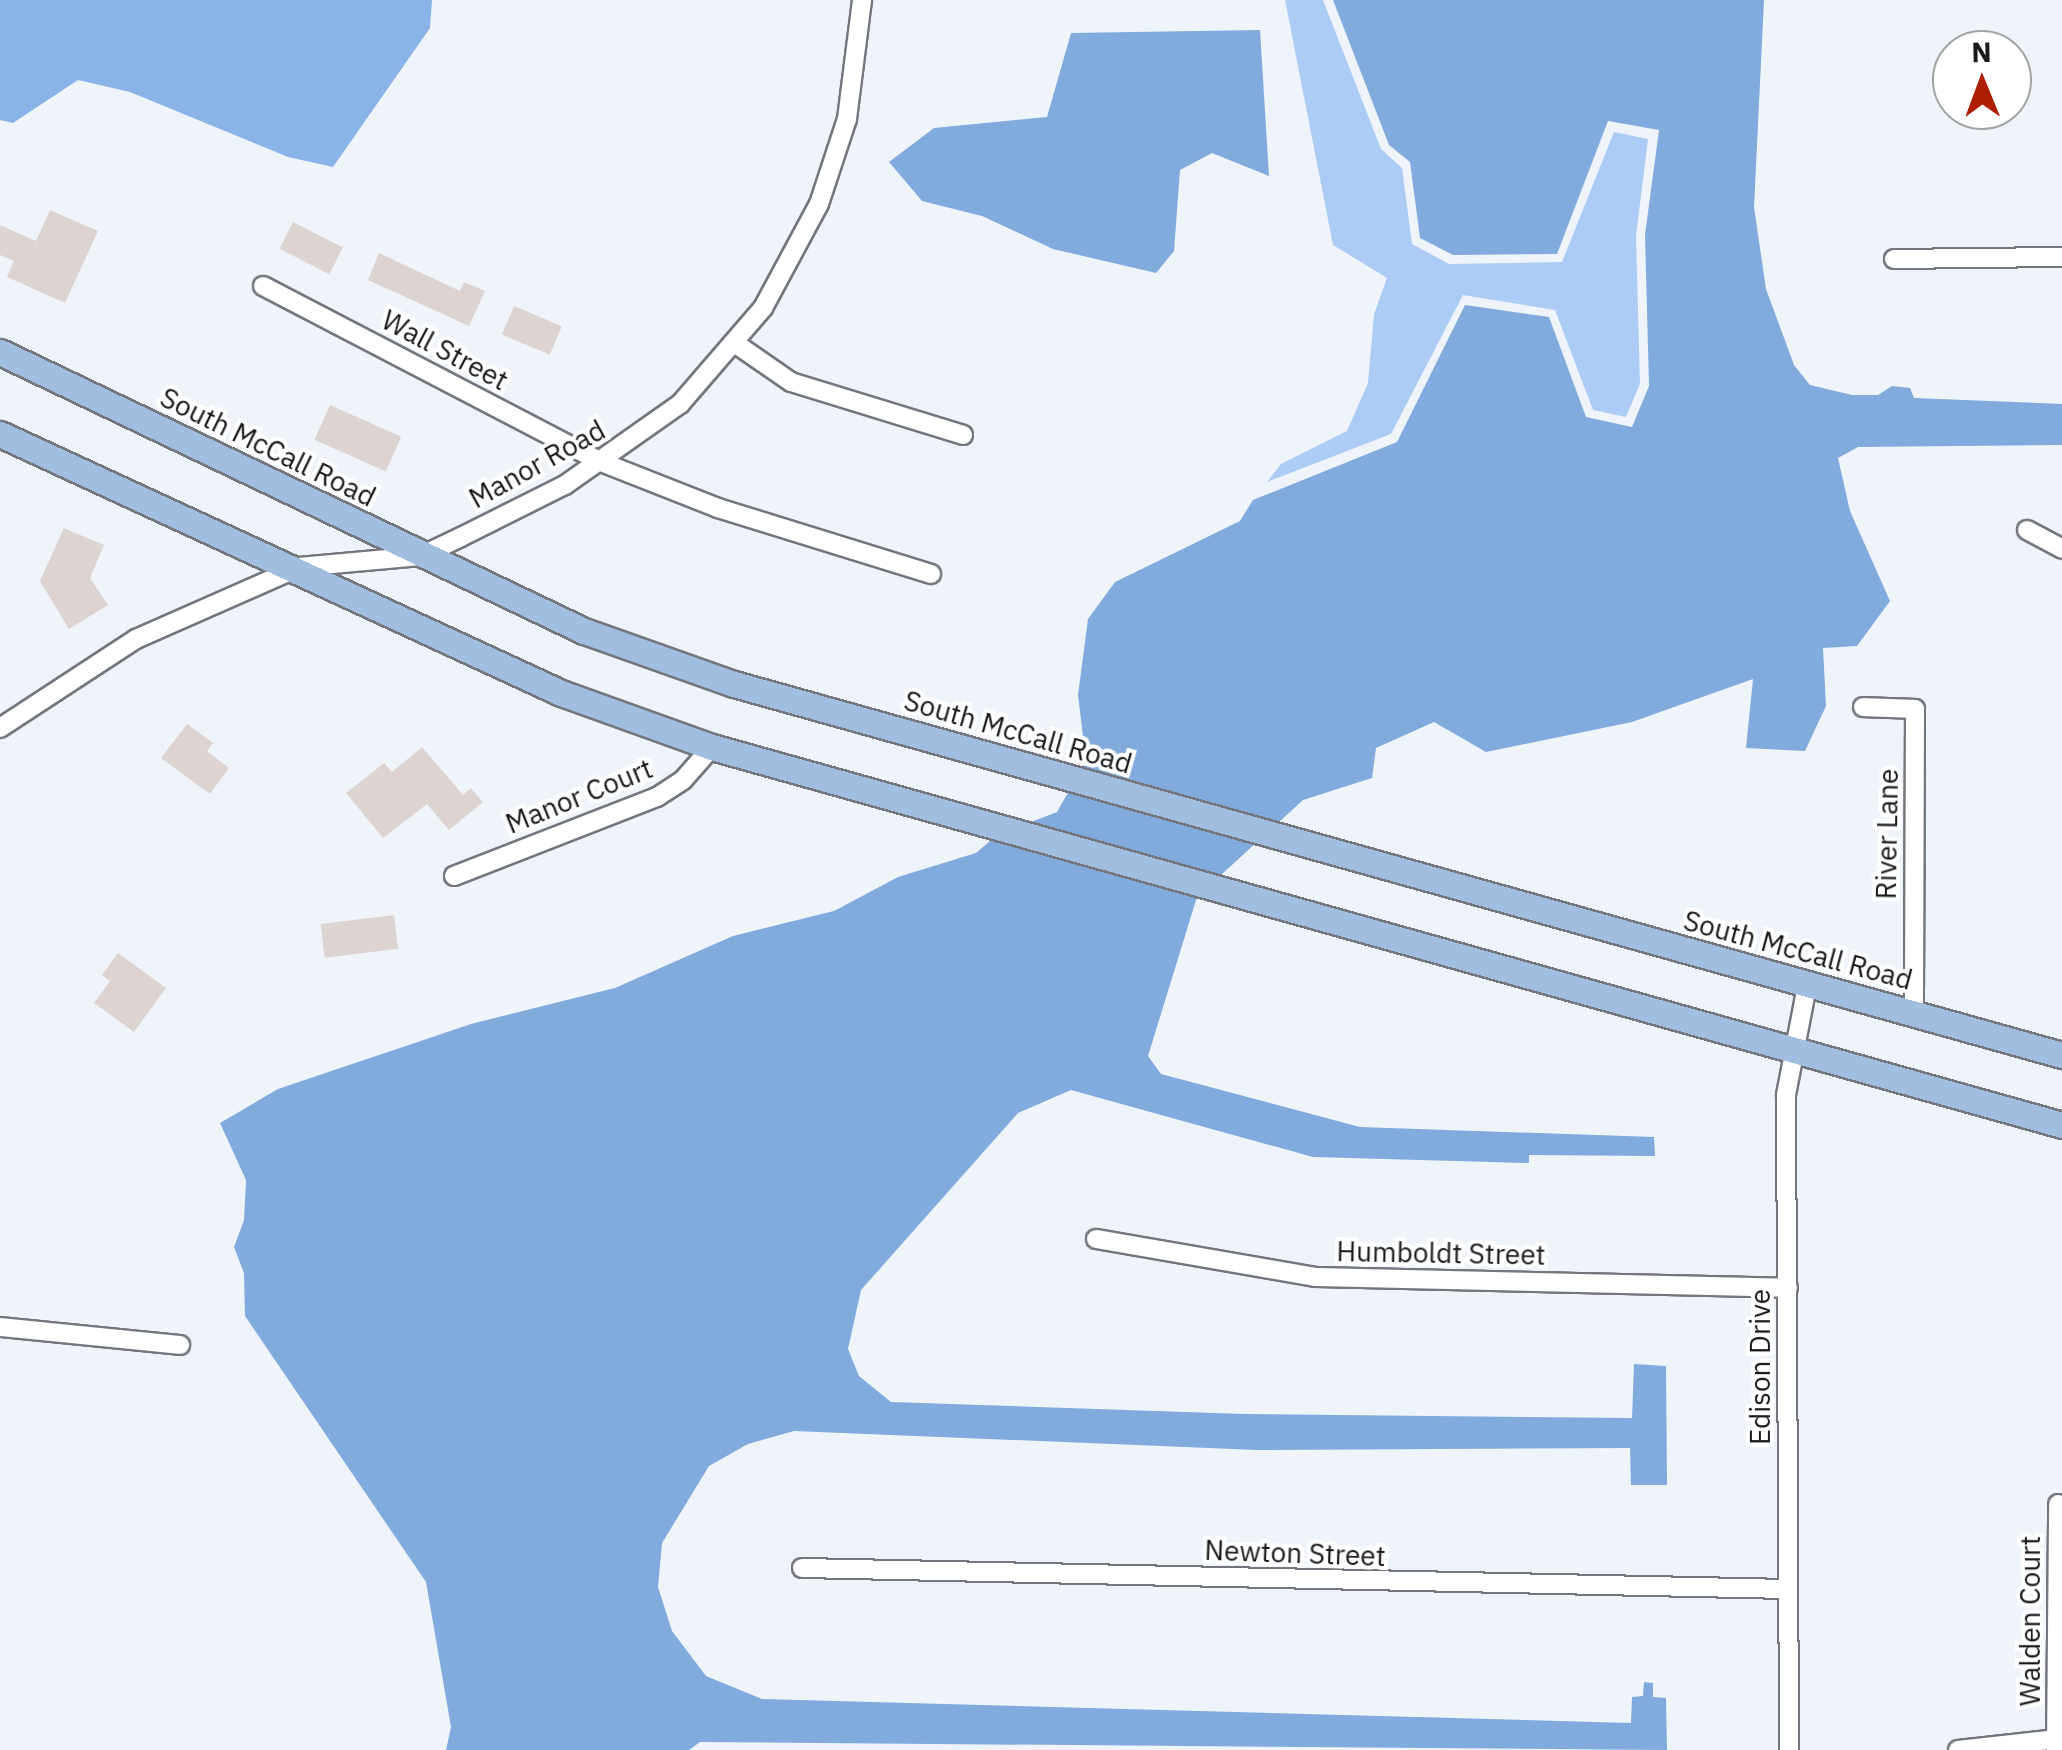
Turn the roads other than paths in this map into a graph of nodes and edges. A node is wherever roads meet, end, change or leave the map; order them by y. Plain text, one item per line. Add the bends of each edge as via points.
1 (862, 0) edge
2 (2062, 257) edge
3 (1894, 259) dead end
4 (264, 286) dead end
5 (736, 344) junction
6 (0, 352) edge
7 (0, 434) edge
8 (963, 436) dead end
9 (600, 462) junction
10 (2027, 530) dead end
11 (2062, 550) edge
12 (421, 556) junction
13 (299, 567) junction
14 (932, 574) dead end
15 (1863, 707) dead end
16 (0, 728) edge
17 (712, 746) junction
18 (454, 876) dead end
19 (1808, 986) junction
20 (1914, 1012) junction
21 (1794, 1049) junction
22 (2062, 1055) edge
23 (2062, 1125) edge
24 (1096, 1240) dead end
25 (1788, 1288) junction
26 (0, 1326) edge
27 (180, 1345) dead end
28 (2058, 1504) dead end
29 (802, 1568) dead end
30 (1786, 1588) junction
31 (2056, 1745) edge
32 (1789, 1750) edge
33 (1958, 1750) edge

1 - 5 street, Manor Road via 853,90 830,176 794,258
2 - 3 street
4 - 9 street, Wall Street
5 - 8 street via 791,382
5 - 9 street, Manor Road via 680,404
6 - 12 main road, South McCall Road
7 - 13 main road
9 - 12 street, Manor Road
9 - 14 street, Wall Street via 718,508
10 - 11 street
12 - 13 street, Manor Road
12 - 19 main road, South McCall Road via 584,631 734,684
13 - 16 street, Manor Road via 136,639
13 - 17 main road via 561,693
15 - 20 street, River Lane via 1915,709
17 - 18 street, Manor Court via 657,798
17 - 21 main road
19 - 20 main road, South McCall Road
19 - 21 street, Edison Drive
20 - 22 main road, South McCall Road
21 - 23 main road
21 - 25 street, Edison Drive via 1786,1095
24 - 25 street, Humboldt Street via 1315,1277
25 - 30 street, Edison Drive
26 - 27 street
28 - 31 street, Walden Court
29 - 30 street, Newton Street
30 - 32 street, Edison Drive
31 - 33 street, Walden Court

